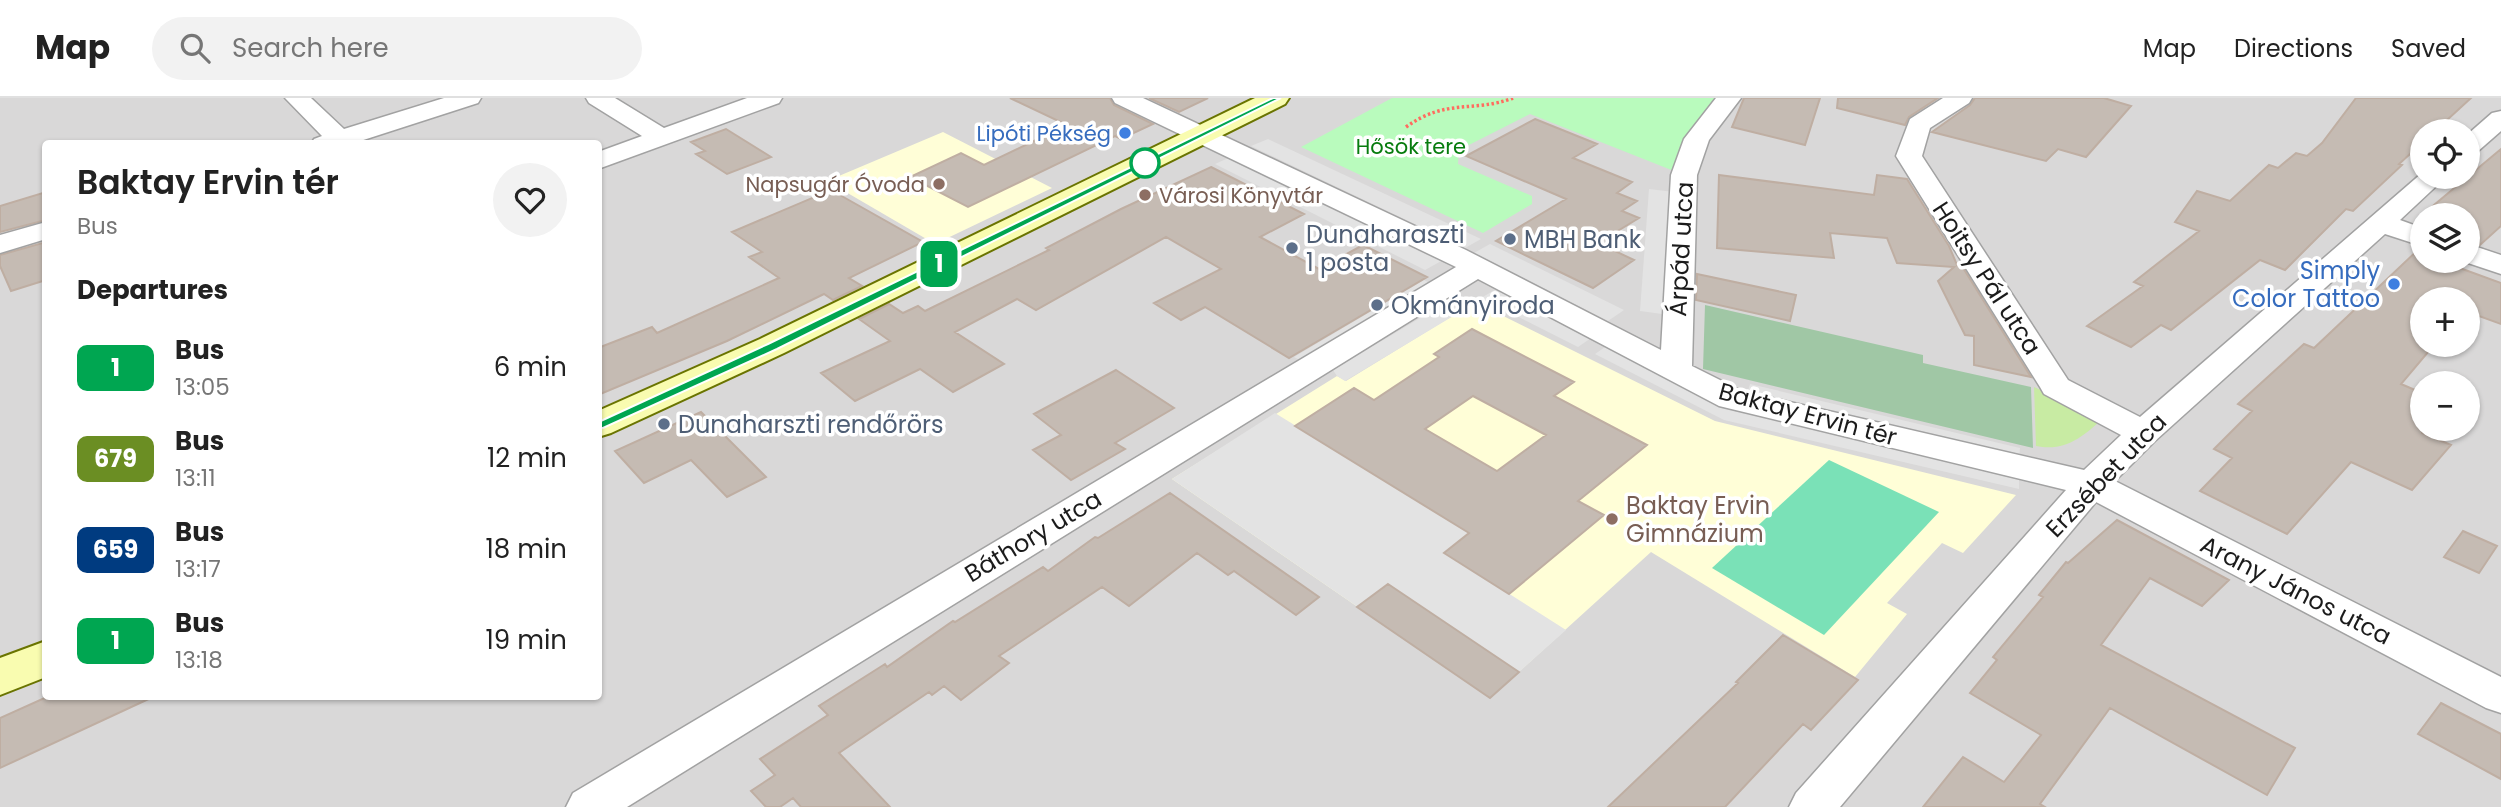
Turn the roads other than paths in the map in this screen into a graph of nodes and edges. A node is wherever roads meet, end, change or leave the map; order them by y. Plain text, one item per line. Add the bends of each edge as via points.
1 (297, 98) edge
2 (469, 98) edge
3 (598, 98) edge
4 (770, 98) edge
5 (1124, 98) edge
6 (1276, 98) edge
7 (1729, 98) edge
8 (1960, 98) edge
9 (2501, 118) edge
10 (1203, 134) junction
11 (2480, 136) edge
12 (660, 137) junction
13 (330, 140) edge
14 (334, 140) edge
15 (602, 159) edge
16 (2419, 189) edge
17 (2380, 223) junction
18 (42, 231) edge
19 (2410, 233) edge
20 (0, 244) edge
21 (2480, 257) edge
22 (2501, 265) edge
23 (1477, 267) junction
24 (1676, 372) junction
25 (602, 423) edge
26 (2143, 433) junction
27 (2091, 484) junction
28 (42, 661) edge
29 (0, 677) edge
30 (2501, 696) edge
31 (589, 807) edge
32 (1812, 807) edge

1 - 13 street
2 - 14 street
3 - 12 street
4 - 12 street
5 - 10 street, Baktay Ervin tér
6 - 10 main road
7 - 24 street, Árpád utca via 1697,139 1684,175
8 - 26 street, Hoitsy Pál utca via 1919,124 1909,156 2056,387
9 - 11 street
10 - 23 street, Baktay Ervin tér
10 - 25 main road via 772,346
12 - 15 street
16 - 17 street, Erzsébet utca
17 - 19 street
17 - 26 street, Erzsébet utca
18 - 20 street
21 - 22 street
23 - 24 street, Baktay Ervin tér
23 - 31 street, Báthory utca
24 - 27 street, Baktay Ervin tér via 1731,398
26 - 27 street, Erzsébet utca
27 - 30 street, Arany János utca
27 - 32 street, Erzsébet utca
28 - 29 main road

